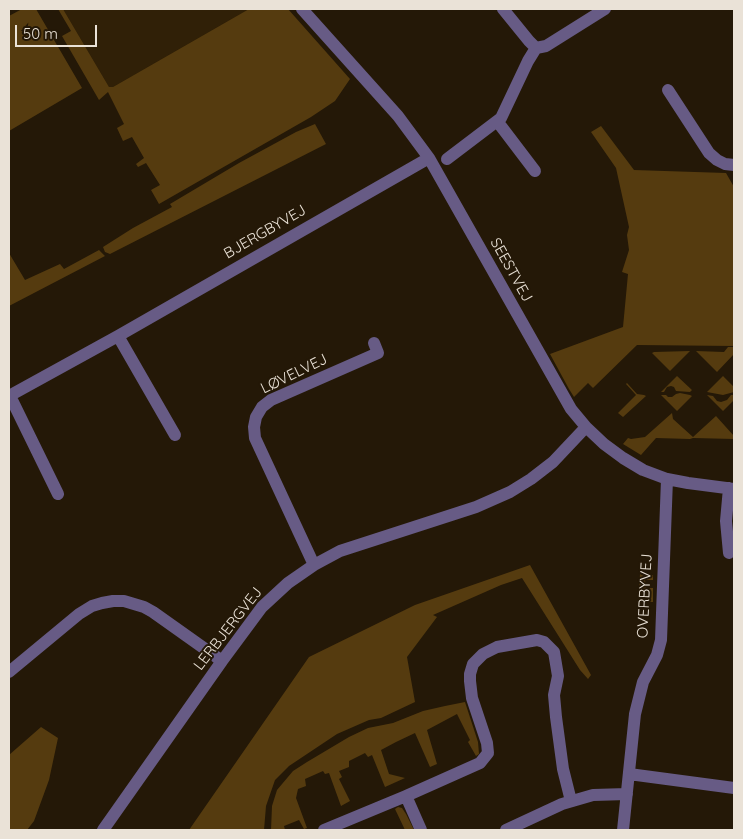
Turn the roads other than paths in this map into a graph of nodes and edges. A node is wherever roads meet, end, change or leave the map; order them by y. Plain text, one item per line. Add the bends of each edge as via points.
1 (302, 9) edge
2 (503, 9) edge
3 (605, 9) edge
4 (536, 48) junction
5 (668, 90) dead end
6 (497, 121) junction
7 (429, 158) junction
8 (447, 159) dead end
9 (734, 164) edge
10 (534, 171) dead end
11 (118, 336) junction
12 (374, 343) dead end
13 (9, 396) edge
14 (586, 427) junction
15 (175, 435) dead end
16 (667, 479) junction
17 (732, 488) edge
18 (58, 494) dead end
19 (729, 553) dead end
20 (314, 565) junction
21 (222, 661) junction
22 (9, 672) edge
23 (629, 774) junction
24 (734, 788) edge
25 (627, 794) junction
26 (406, 796) junction
27 (571, 801) junction
28 (103, 830) edge
29 (324, 830) edge
30 (421, 830) edge
31 (506, 830) edge
32 (623, 830) edge

1 - 7 street, SEESTVEJ via 398,116
2 - 4 street
3 - 4 street via 546,46
4 - 6 street
5 - 9 street via 709,153 725,164
6 - 8 street
6 - 10 street
7 - 11 street, BJERGBYVEJ
7 - 14 street, SEESTVEJ via 571,408
11 - 13 street, BJERGBYVEJ
11 - 15 street
12 - 20 street, LØVELVEJ via 378,353 271,400 256,416 255,438
13 - 18 street, BJERGBYVEJ
14 - 16 street, SEESTVEJ via 623,458
14 - 20 street, LERBJERGVEJ via 554,462 510,492 476,507 340,551
16 - 17 street, SEESTVEJ
16 - 23 street, OVERBYVEJ via 660,640 657,655 641,690
17 - 19 street, SEESTVEJ via 726,521
20 - 21 street, LERBJERGVEJ via 262,607
21 - 22 street via 144,607 113,601 92,606 79,614
21 - 28 street, LERBJERGVEJ
23 - 24 street
23 - 25 street, OVERBYVEJ
25 - 27 street via 593,795
25 - 32 street, OVERBYVEJ
26 - 27 street via 480,763 488,753 488,744 472,698 473,664 497,647 537,640 554,652 558,676 554,695 556,717
26 - 29 street
26 - 30 street
27 - 31 street

